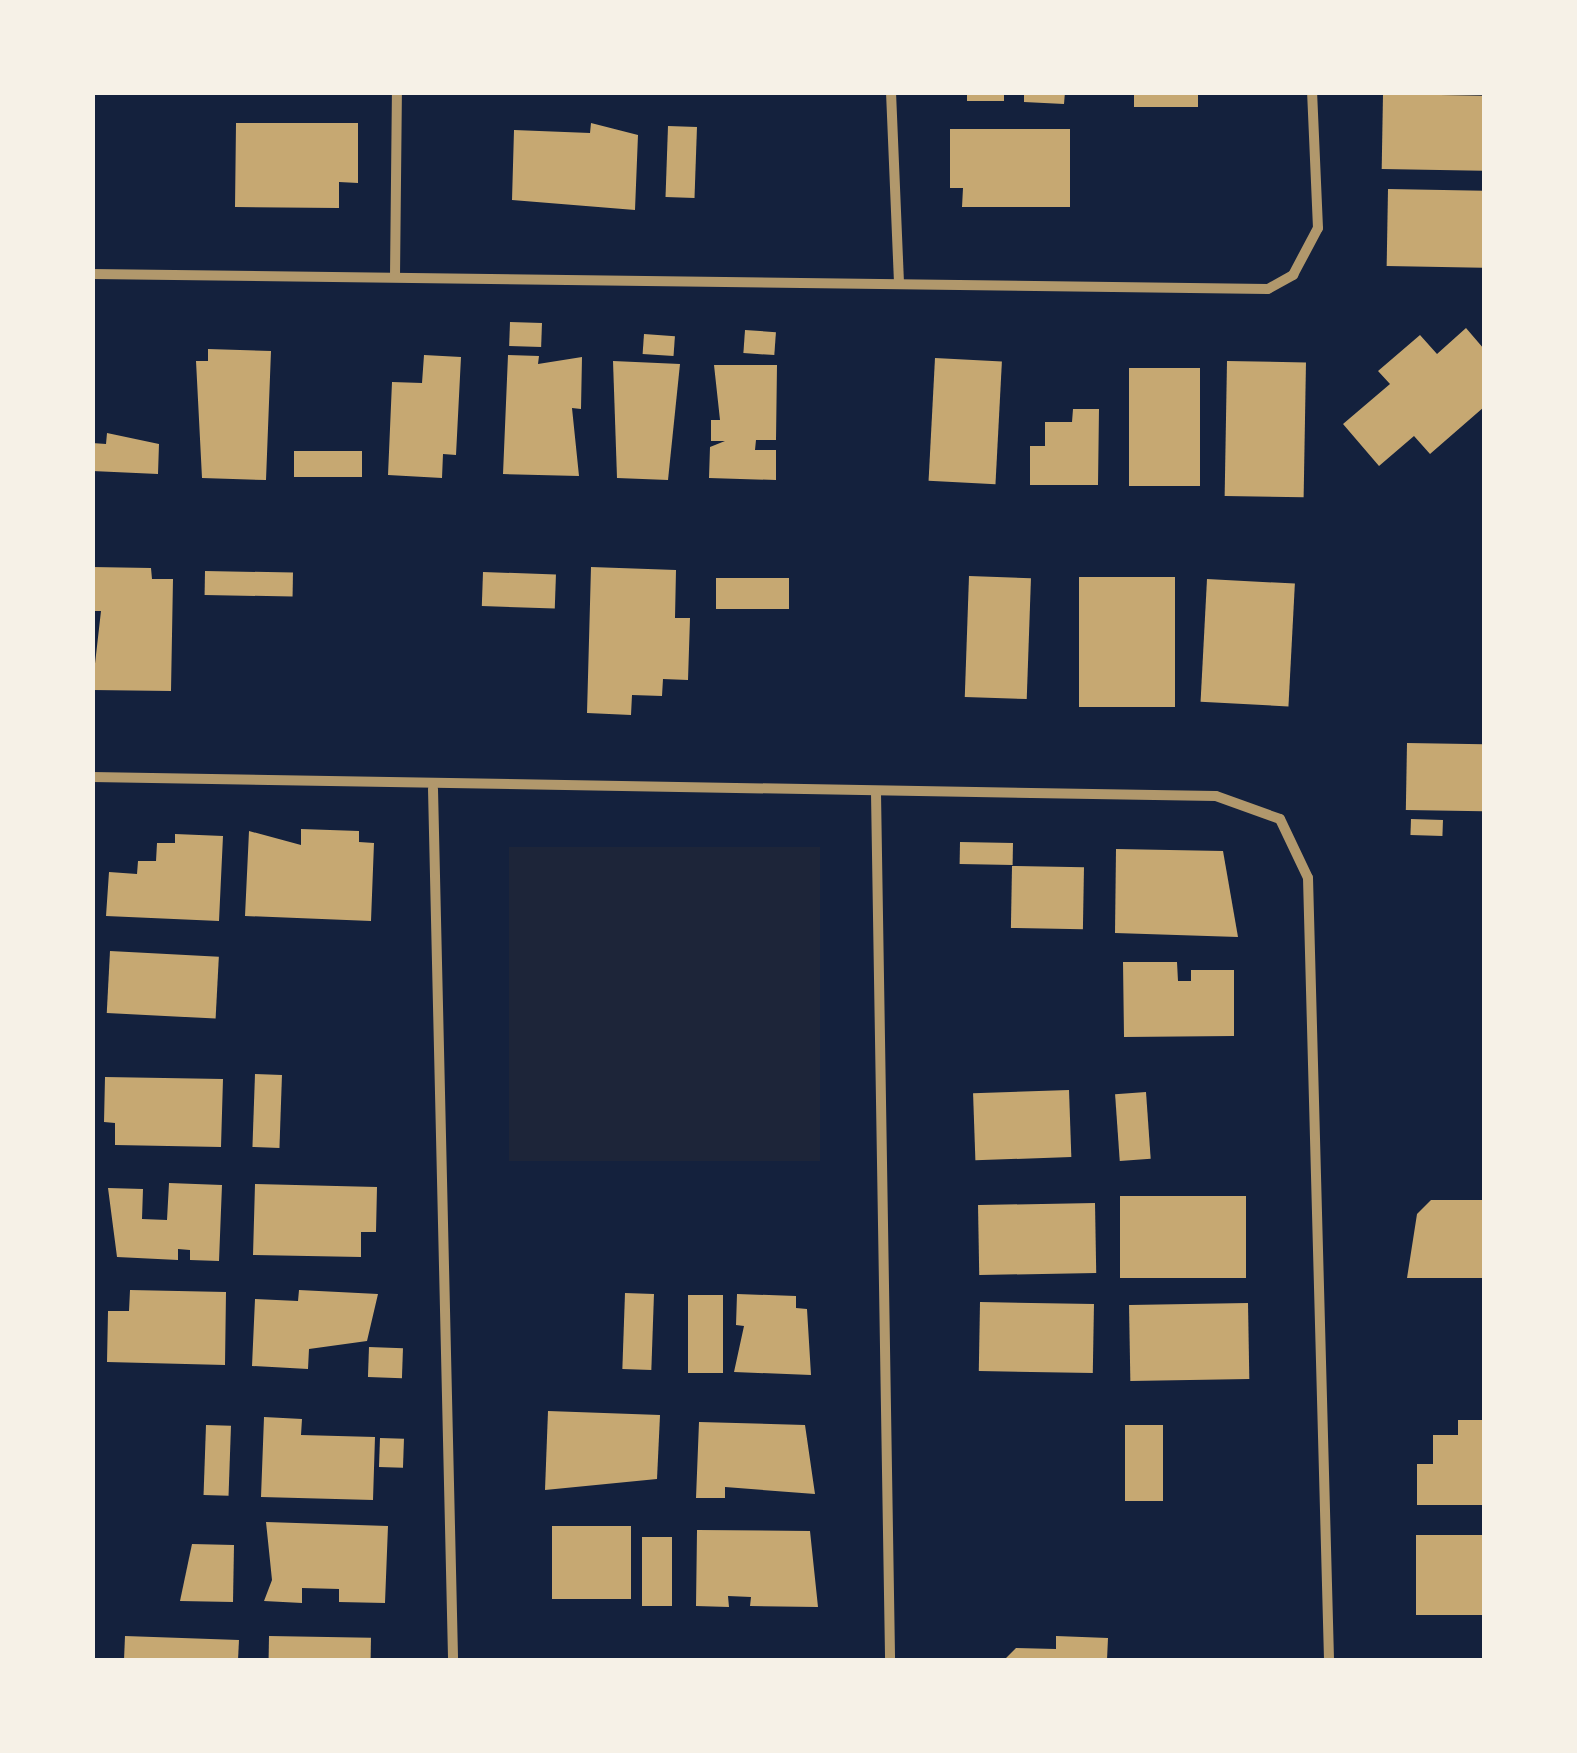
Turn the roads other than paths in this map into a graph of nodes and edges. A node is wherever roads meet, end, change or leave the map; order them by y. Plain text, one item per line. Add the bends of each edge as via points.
1 (397, 92) edge
2 (890, 92) edge
3 (1312, 92) edge
4 (92, 274) edge
5 (395, 276) junction
6 (899, 284) junction
7 (92, 777) edge
8 (433, 789) junction
9 (876, 793) junction
10 (453, 1660) edge
11 (890, 1660) edge
12 (1330, 1660) edge

1 - 5 street
2 - 6 street
3 - 6 street via 1318,228 1302,265 1268,290
4 - 5 street
5 - 6 street
7 - 8 street
8 - 9 street
8 - 10 street
9 - 11 street
9 - 12 street via 1216,796 1280,819 1298,844 1308,878

